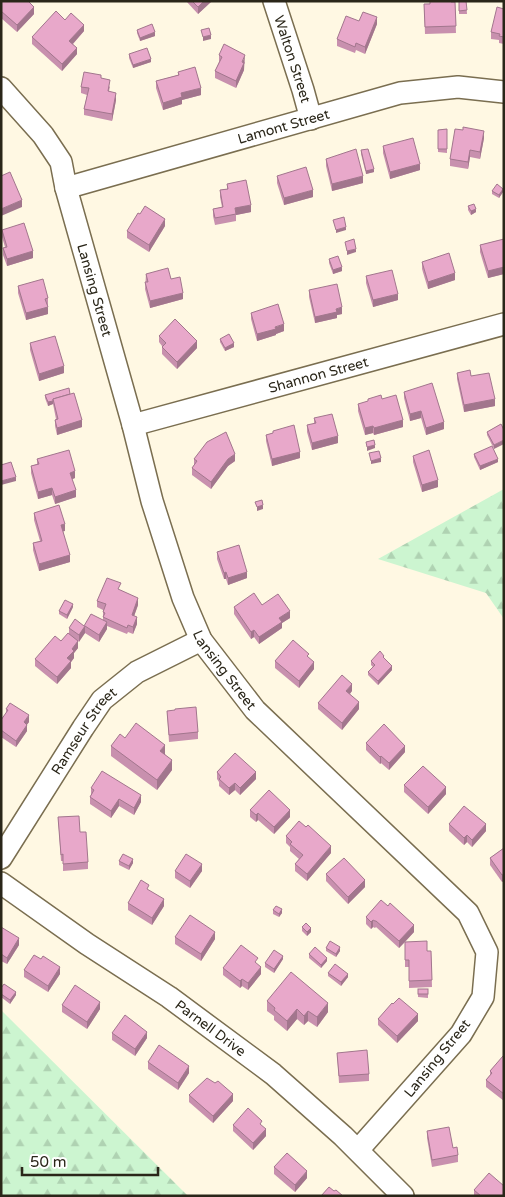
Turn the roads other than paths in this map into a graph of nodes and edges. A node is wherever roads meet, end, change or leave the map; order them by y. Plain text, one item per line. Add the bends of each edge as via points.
1 (274, 1) edge
2 (1, 88) edge
3 (504, 92) edge
4 (311, 118) junction
5 (66, 188) junction
6 (504, 324) edge
7 (133, 425) junction
8 (201, 640) junction
9 (1, 858) edge
10 (1, 883) edge
11 (358, 1150) junction
12 (404, 1196) edge

1 - 4 street, Walton Street
2 - 5 street, Lansing Street via 43,135 60,162
3 - 4 street, Lamont Street via 458,87 400,93
4 - 5 street, Lamont Street
5 - 7 street, Lansing Street
6 - 7 street, Shannon Street
7 - 8 street, Lansing Street via 152,501 183,598
8 - 9 street, Ramseur Street via 137,672 102,700
8 - 11 street, Lansing Street via 254,710 468,913 487,952 483,997 461,1034
10 - 11 street, Parnell Drive via 169,997 273,1074
11 - 12 street, Parnell Drive

